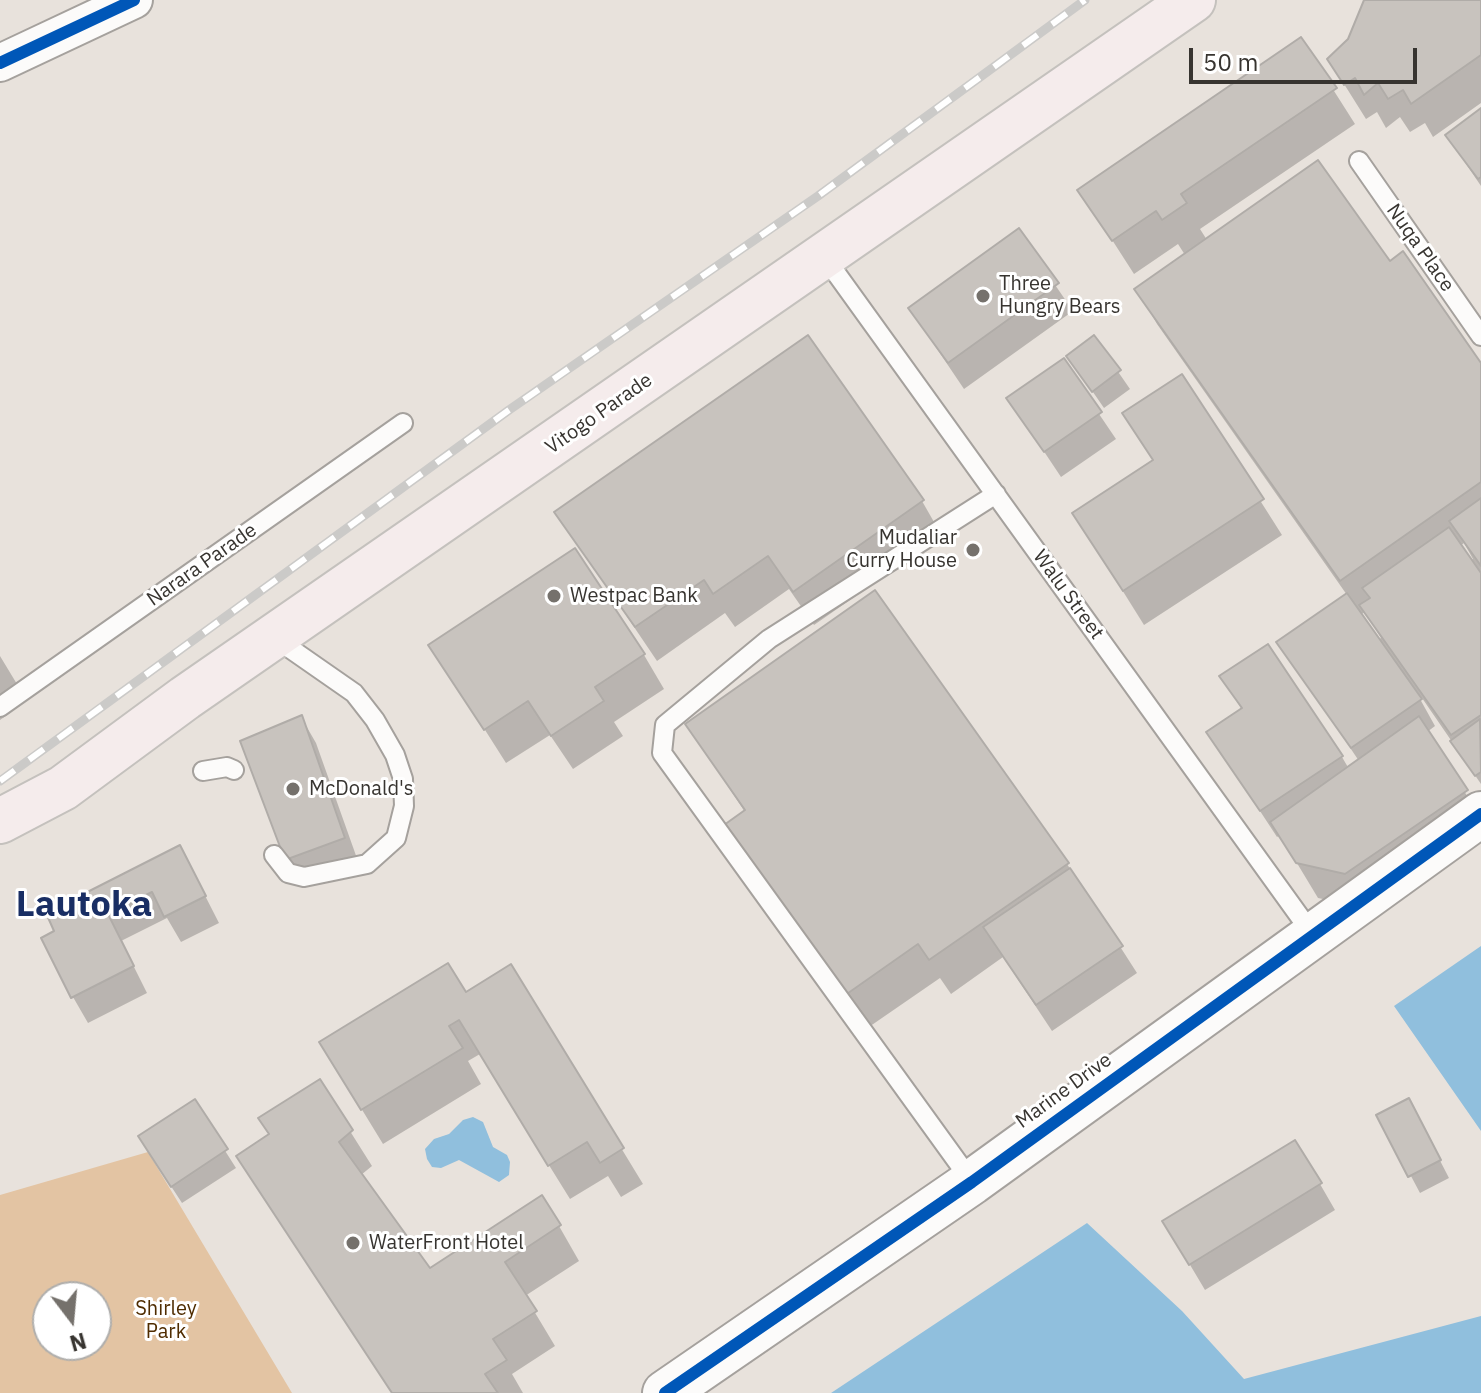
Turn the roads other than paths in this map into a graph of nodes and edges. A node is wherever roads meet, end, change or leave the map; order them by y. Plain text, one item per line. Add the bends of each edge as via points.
1 (134, 0) edge
2 (1193, 0) edge
3 (0, 63) edge
4 (1359, 161) dead end
5 (823, 255) junction
6 (1481, 336) edge
7 (403, 423) dead end
8 (996, 494) junction
9 (275, 638) junction
10 (0, 707) edge
11 (234, 770) dead end
12 (203, 771) dead end
13 (1481, 814) edge
14 (0, 821) edge
15 (274, 855) dead end
16 (1313, 935) junction
17 (972, 1182) junction
18 (665, 1393) edge

1 - 3 street
2 - 5 main road, Vitogo Parade
4 - 6 lane, Nuqa Place
5 - 8 lane, Walu Street
5 - 9 main road, Vitogo Parade
7 - 10 lane, Narara Parade
8 - 16 lane, Walu Street
8 - 17 lane via 769,639 665,725 662,753
9 - 14 main road, Vitogo Parade via 63,788
9 - 15 lane via 354,693 368,711 395,755 404,806 396,838 367,864 304,877 288,873
11 - 12 lane
13 - 16 street, Marine Drive
16 - 17 street, Marine Drive
17 - 18 street, Marine Drive

